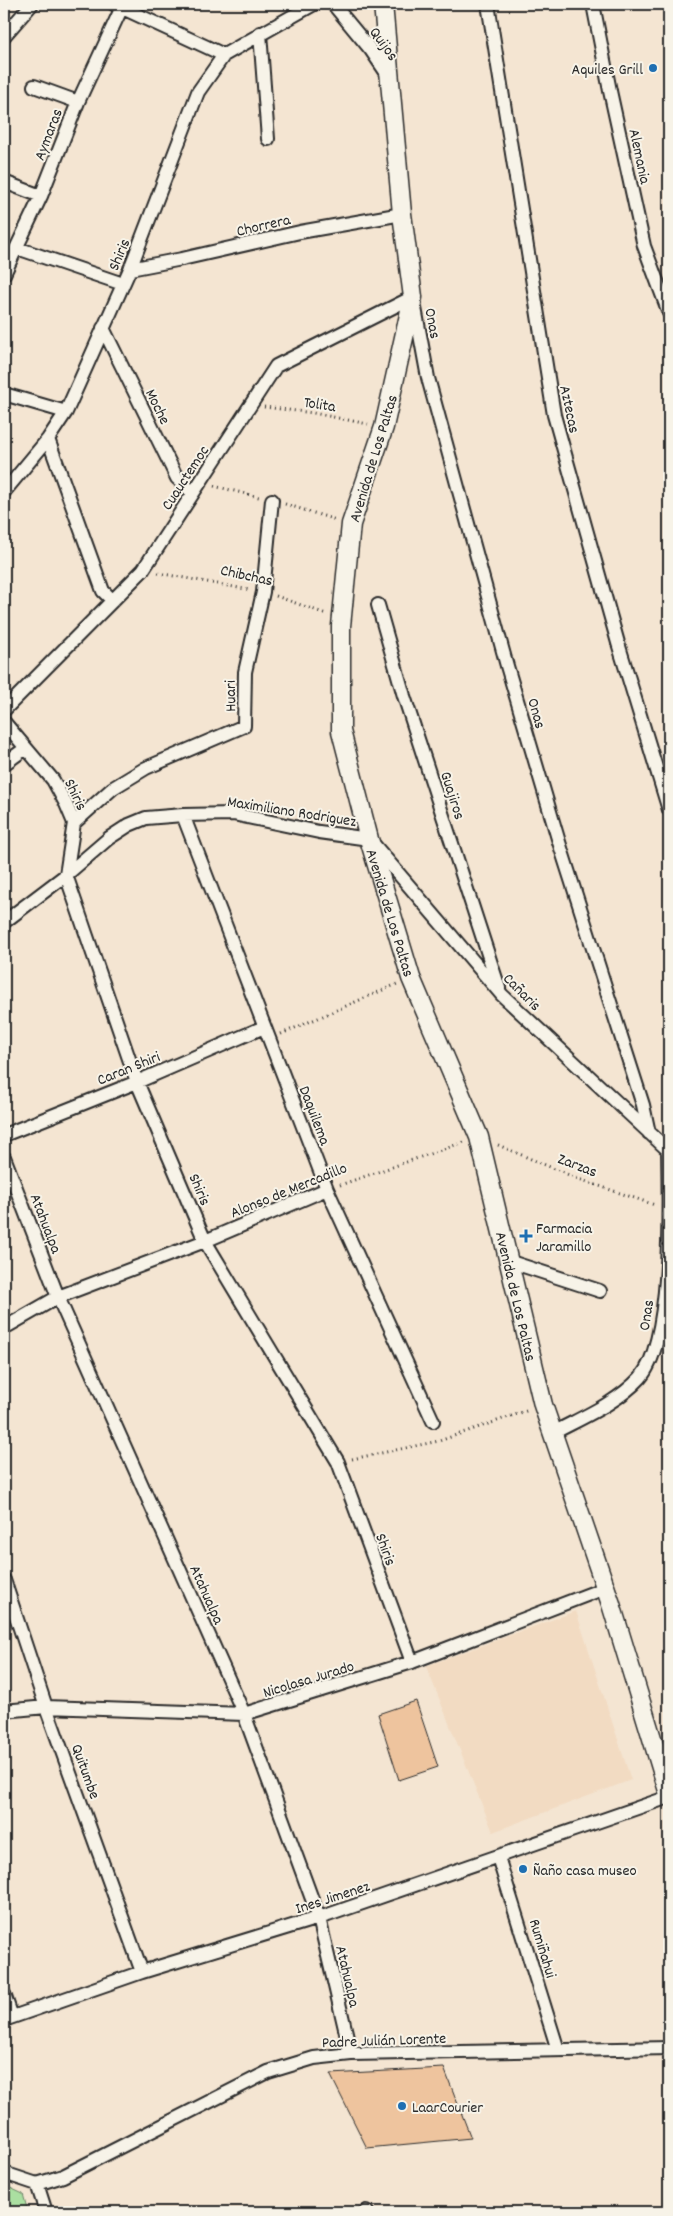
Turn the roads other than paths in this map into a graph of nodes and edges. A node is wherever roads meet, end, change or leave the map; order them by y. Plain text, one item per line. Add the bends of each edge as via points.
1 (32, 4) edge
2 (314, 4) edge
3 (334, 4) edge
4 (383, 4) edge
5 (488, 4) edge
6 (593, 4) edge
7 (118, 5) edge
8 (260, 33) junction
9 (4, 36) edge
10 (224, 55) junction
11 (391, 79) junction
12 (34, 86) dead end
13 (78, 102) junction
14 (268, 139) dead end
15 (4, 182) edge
16 (41, 196) junction
17 (402, 214) junction
18 (17, 248) junction
19 (130, 268) junction
20 (4, 274) edge
21 (123, 284) junction
22 (413, 297) junction
23 (669, 312) edge
24 (103, 328) junction
25 (4, 394) edge
26 (66, 412) junction
27 (48, 439) junction
28 (4, 492) edge
29 (193, 493) junction
30 (272, 500) dead end
31 (112, 600) junction
32 (378, 605) dead end
33 (4, 710) edge
34 (4, 722) edge
35 (26, 748) junction
36 (4, 764) edge
37 (669, 810) edge
38 (184, 815) junction
39 (74, 823) junction
40 (369, 839) junction
41 (66, 875) junction
42 (4, 922) edge
43 (502, 995) junction
44 (264, 1027) junction
45 (137, 1082) junction
46 (649, 1133) junction
47 (4, 1134) edge
48 (669, 1151) edge
49 (4, 1157) edge
50 (328, 1189) junction
51 (669, 1210) edge
52 (206, 1241) junction
53 (508, 1261) junction
54 (600, 1292) dead end
55 (58, 1297) junction
56 (4, 1328) edge
57 (433, 1421) dead end
58 (554, 1433) junction
59 (4, 1580) edge
60 (605, 1588) junction
61 (412, 1662) junction
62 (46, 1707) junction
63 (4, 1711) edge
64 (244, 1714) junction
65 (669, 1796) edge
66 (498, 1857) junction
67 (319, 1918) junction
68 (142, 1972) junction
69 (4, 1994) edge
70 (8, 2018) edge
71 (669, 2048) edge
72 (558, 2050) junction
73 (351, 2054) junction
74 (4, 2173) edge
75 (37, 2184) junction
76 (46, 2212) edge

1 - 9 street
2 - 8 street, Shiris
3 - 11 street, Quijos
4 - 11 main road, Avenida de Los Paltas
5 - 37 street, Aztecas via 554,415
6 - 23 street, Alemania via 644,246
7 - 10 street
7 - 13 street, Aymaras
8 - 10 street, Shiris
8 - 14 street
10 - 19 street, Shiris via 198,92
11 - 17 main road, Avenida de Los Paltas
12 - 13 street
13 - 16 street, Aymaras
15 - 16 street
16 - 18 street, Aymaras
17 - 19 street, Chorrera
17 - 22 main road, Avenida de Los Paltas
18 - 20 street, Aymaras
18 - 21 street
19 - 21 street, Shiris
21 - 24 street, Shiris
22 - 29 street, Cuauctemoc via 276,366
22 - 40 main road, Avenida de Los Paltas via 384,427 351,524 341,618 341,731
22 - 46 street, Onas via 428,378 507,666
24 - 26 street, Shiris
24 - 29 street, Moche via 176,478
25 - 26 street
26 - 27 street, Shiris
27 - 28 street, Shiris
27 - 31 street via 103,591
29 - 31 street, Cuauctemoc via 143,570
30 - 39 street, Huari via 263,592 246,665 244,726 146,768 113,788
31 - 33 street, Cuauctemoc
32 - 43 street, Guajiros via 404,696
34 - 35 street, Shiris
35 - 36 street
35 - 39 street, Shiris via 53,780
38 - 40 street, Maximiliano Rodriguez via 233,814
38 - 41 street, Maximiliano Rodriguez via 146,818 129,825
38 - 44 street, Daquilema
39 - 41 street, Shiris
40 - 43 street, Cañaris
40 - 53 main road, Avenida de Los Paltas via 411,978 479,1137
41 - 42 street, Maximiliano Rodriguez
41 - 45 street, Shiris
43 - 46 street, Cañaris
44 - 45 street, Caran Shiri
44 - 50 street, Daquilema
45 - 47 street, Caran Shiri
45 - 52 street, Shiris
46 - 48 street, Cañaris
48 - 51 street, Onas
49 - 55 street, Atahualpa
50 - 52 street, Alonso de Mercadillo
50 - 57 street, Daquilema
51 - 58 street, Onas via 664,1314 654,1356 641,1378 613,1401
52 - 55 street, Alonso de Mercadillo
52 - 61 street, Shiris via 338,1462
53 - 54 street
53 - 58 main road, Avenida de Los Paltas via 543,1406
55 - 56 street, Alonso de Mercadillo
55 - 64 street, Atahualpa
58 - 60 main road, Avenida de Los Paltas
59 - 62 street, Quitumbe
60 - 61 street, Nicolasa Jurado
60 - 65 main road, Avenida de Los Paltas
61 - 64 street, Nicolasa Jurado
62 - 63 street, Nicolasa Jurado
62 - 64 street, Nicolasa Jurado
62 - 68 street, Quitumbe
64 - 67 street, Atahualpa
65 - 66 street, Ines Jimenez
66 - 67 street, Ines Jimenez
66 - 72 street, Rumiñahui
67 - 68 street, Ines Jimenez
67 - 73 street, Atahualpa
68 - 70 street, Ines Jimenez
69 - 70 street
71 - 72 street, Padre Julián Lorente
72 - 73 street, Padre Julián Lorente
73 - 75 street, Padre Julián Lorente via 314,2058 268,2072 63,2176
74 - 75 street
75 - 76 street

